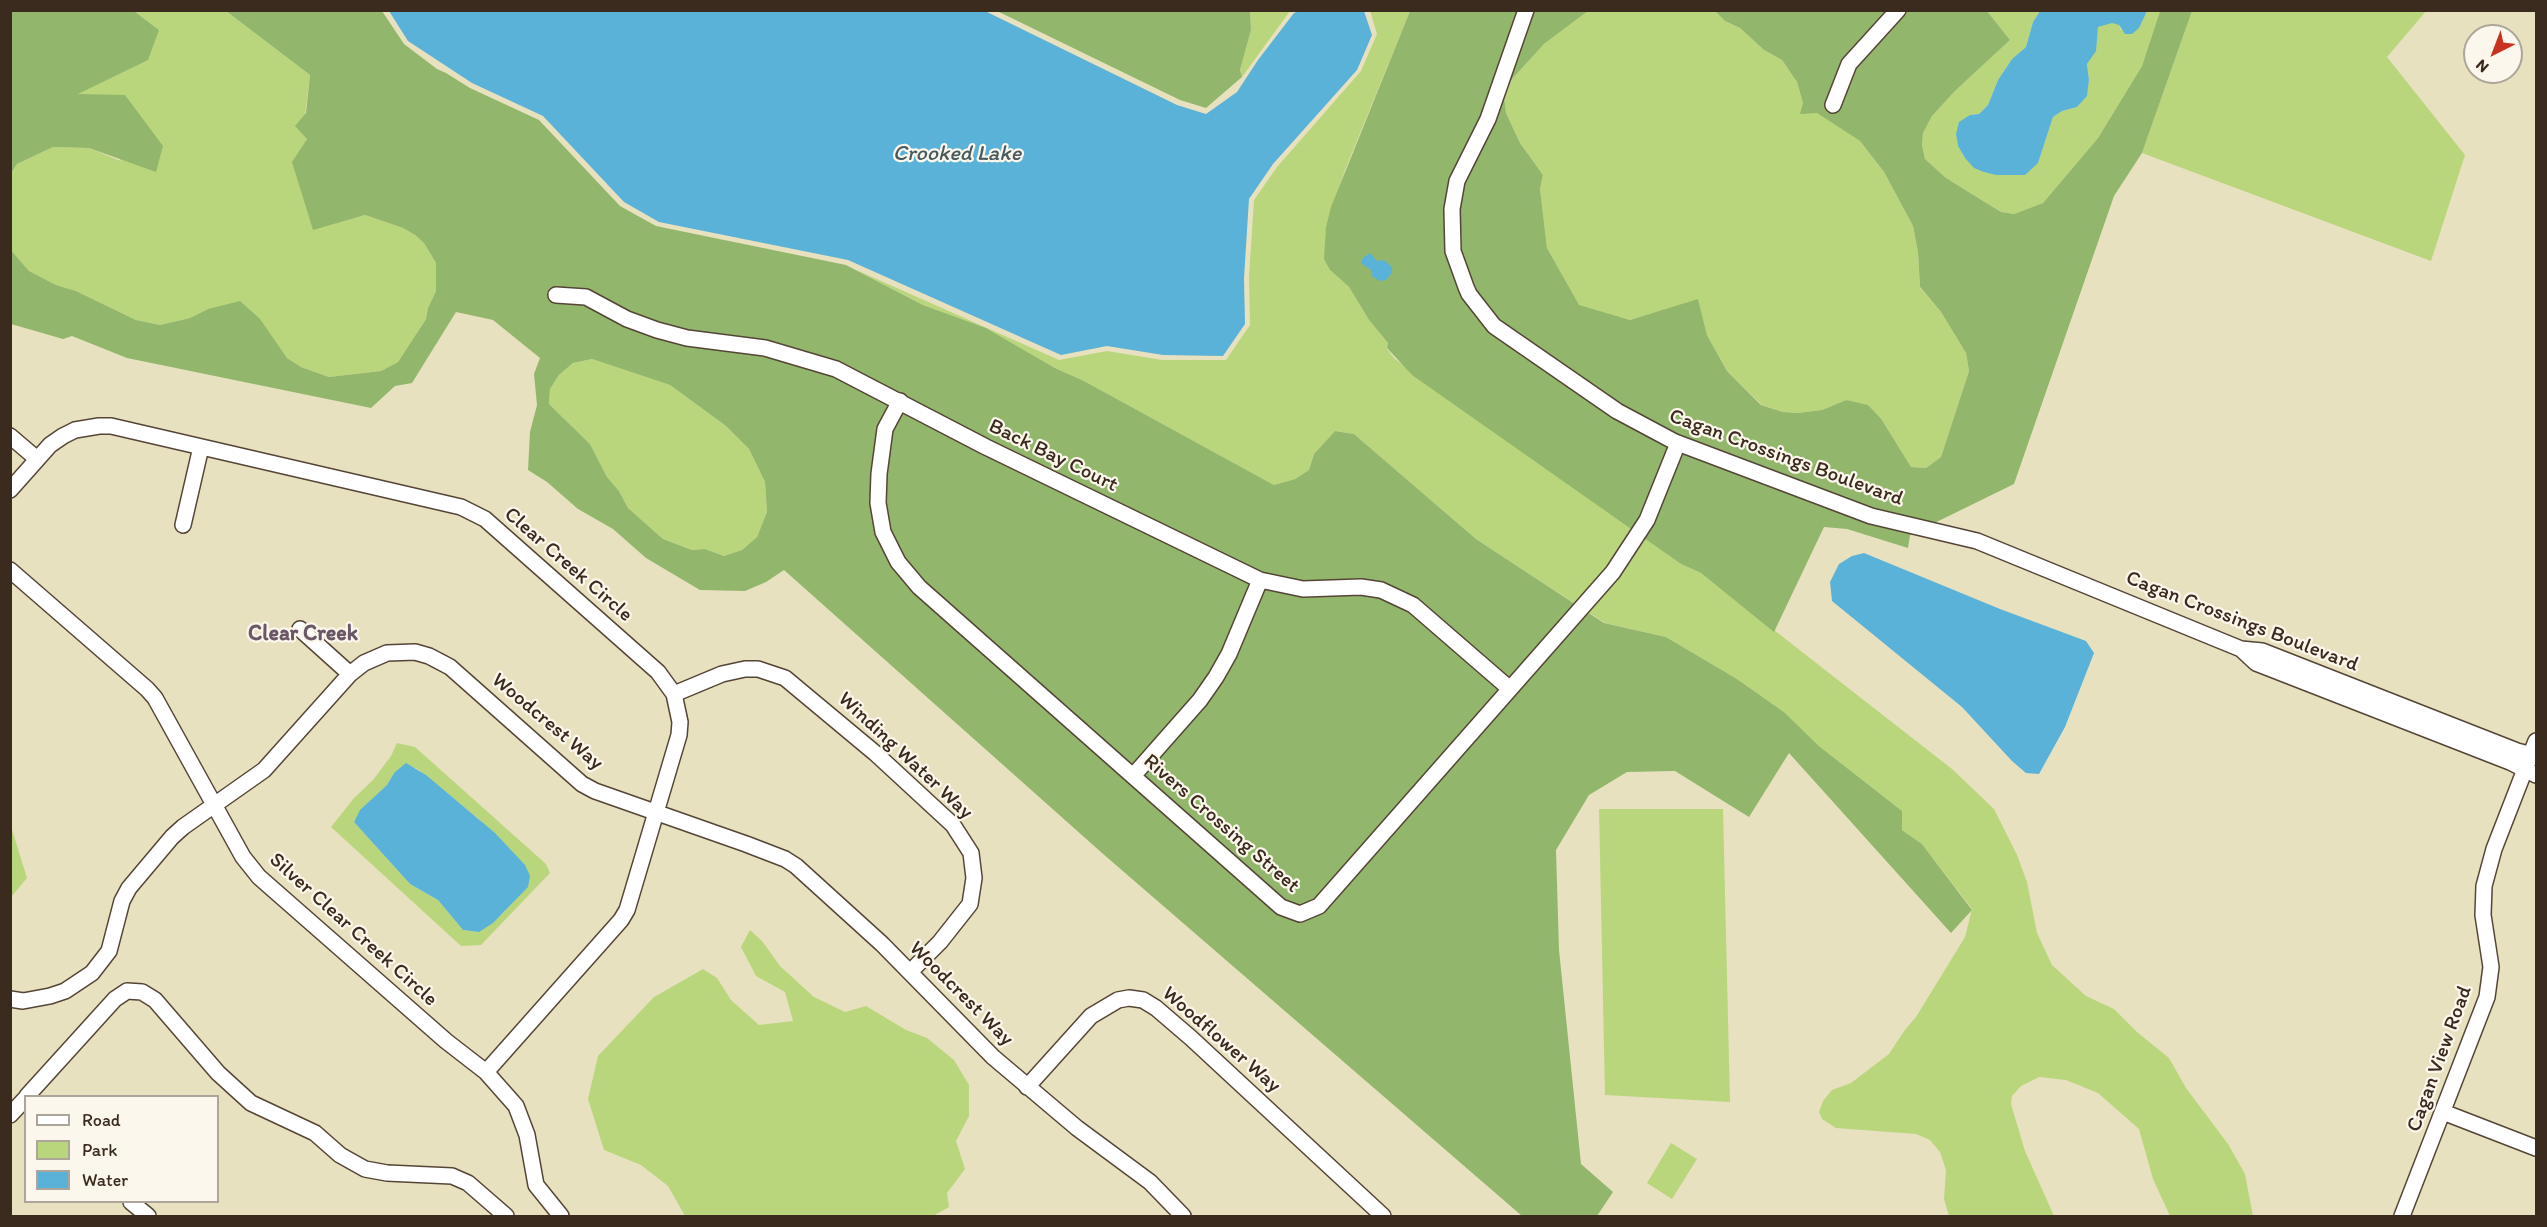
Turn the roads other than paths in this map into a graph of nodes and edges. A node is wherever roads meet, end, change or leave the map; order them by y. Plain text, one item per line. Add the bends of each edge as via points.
1 (1526, 10) edge
2 (1898, 10) edge
3 (1833, 105) dead end
4 (556, 295) dead end
5 (900, 401) junction
6 (10, 436) edge
7 (1678, 443) junction
8 (201, 447) junction
9 (37, 459) junction
10 (10, 490) edge
11 (183, 525) dead end
12 (10, 570) edge
13 (1260, 580) junction
14 (300, 629) dead end
15 (2241, 649) junction
16 (350, 674) junction
17 (1510, 689) junction
18 (674, 694) junction
19 (2535, 750) edge
20 (2531, 772) edge
21 (1133, 776) junction
22 (214, 805) junction
23 (656, 813) junction
24 (910, 972) junction
25 (10, 999) edge
26 (486, 1072) junction
27 (1027, 1087) junction
28 (26, 1095) edge
29 (2443, 1112) junction
30 (2536, 1148) edge
31 (132, 1203) edge
32 (148, 1216) edge
33 (506, 1216) edge
34 (561, 1216) edge
35 (1183, 1216) edge
36 (1383, 1216) edge
37 (2402, 1216) edge

1 - 7 street, Cagan Crossings Boulevard via 1488,119 1457,181 1452,209 1453,251 1469,294 1494,326 1617,411
2 - 3 street via 1849,64
4 - 5 street, Back Bay Court via 586,297 627,319 687,338 801,357 836,369
5 - 13 street, Back Bay Court
5 - 21 street, Rivers Crossing Street via 885,429 878,503 883,532 898,562 919,587
6 - 9 street
7 - 15 street, Cagan Crossings Boulevard via 1871,516 1977,541
7 - 17 street, Rivers Crossing Street via 1647,520 1613,572
8 - 9 street, Clear Creek Circle via 99,426 63,436
8 - 11 street
8 - 18 street, Clear Creek Circle via 474,512 658,672
9 - 10 street, Clear Creek Circle
12 - 22 street, Silver Clear Creek Circle via 147,689
13 - 17 street, Back Bay Court via 1303,589 1382,590 1413,605
13 - 21 street via 1216,677
14 - 16 street
15 - 19 street, Cagan Crossings Boulevard via 2262,651
15 - 20 street via 2251,660 2268,668
16 - 22 street, Woodcrest Way via 264,770
16 - 23 street, Woodcrest Way via 387,653 415,652 439,660 582,784
17 - 21 street, Rivers Crossing Street via 1319,906 1300,914 1281,906
18 - 23 street, Clear Creek Circle via 679,735
18 - 24 street, Winding Water Way via 745,669 785,678 875,753 952,825 966,842 974,865 970,904
19 - 20 street, Cagan View Road
20 - 29 street, Cagan View Road via 2494,849 2484,885 2483,915 2491,967 2487,997
22 - 25 street, Woodcrest Way via 172,837 129,888 109,951 92,973 50,996
22 - 26 street, Silver Clear Creek Circle via 259,877
23 - 24 street, Woodcrest Way via 785,859 822,888
23 - 26 street, Clear Creek Circle via 621,920
24 - 27 street, Woodcrest Way via 956,1022
26 - 34 street, Silver Clear Creek Circle via 516,1106 527,1135 536,1185
27 - 35 street, Woodcrest Way via 1135,1170
27 - 36 street, Woodflower Way via 1091,1016 1118,1000 1143,1000 1191,1038
28 - 33 street via 115,999 127,991 142,992 155,1000 218,1073 251,1103 315,1133 340,1155 365,1169 452,1176 468,1183
29 - 30 street
29 - 37 street, Cagan View Road
31 - 32 street

